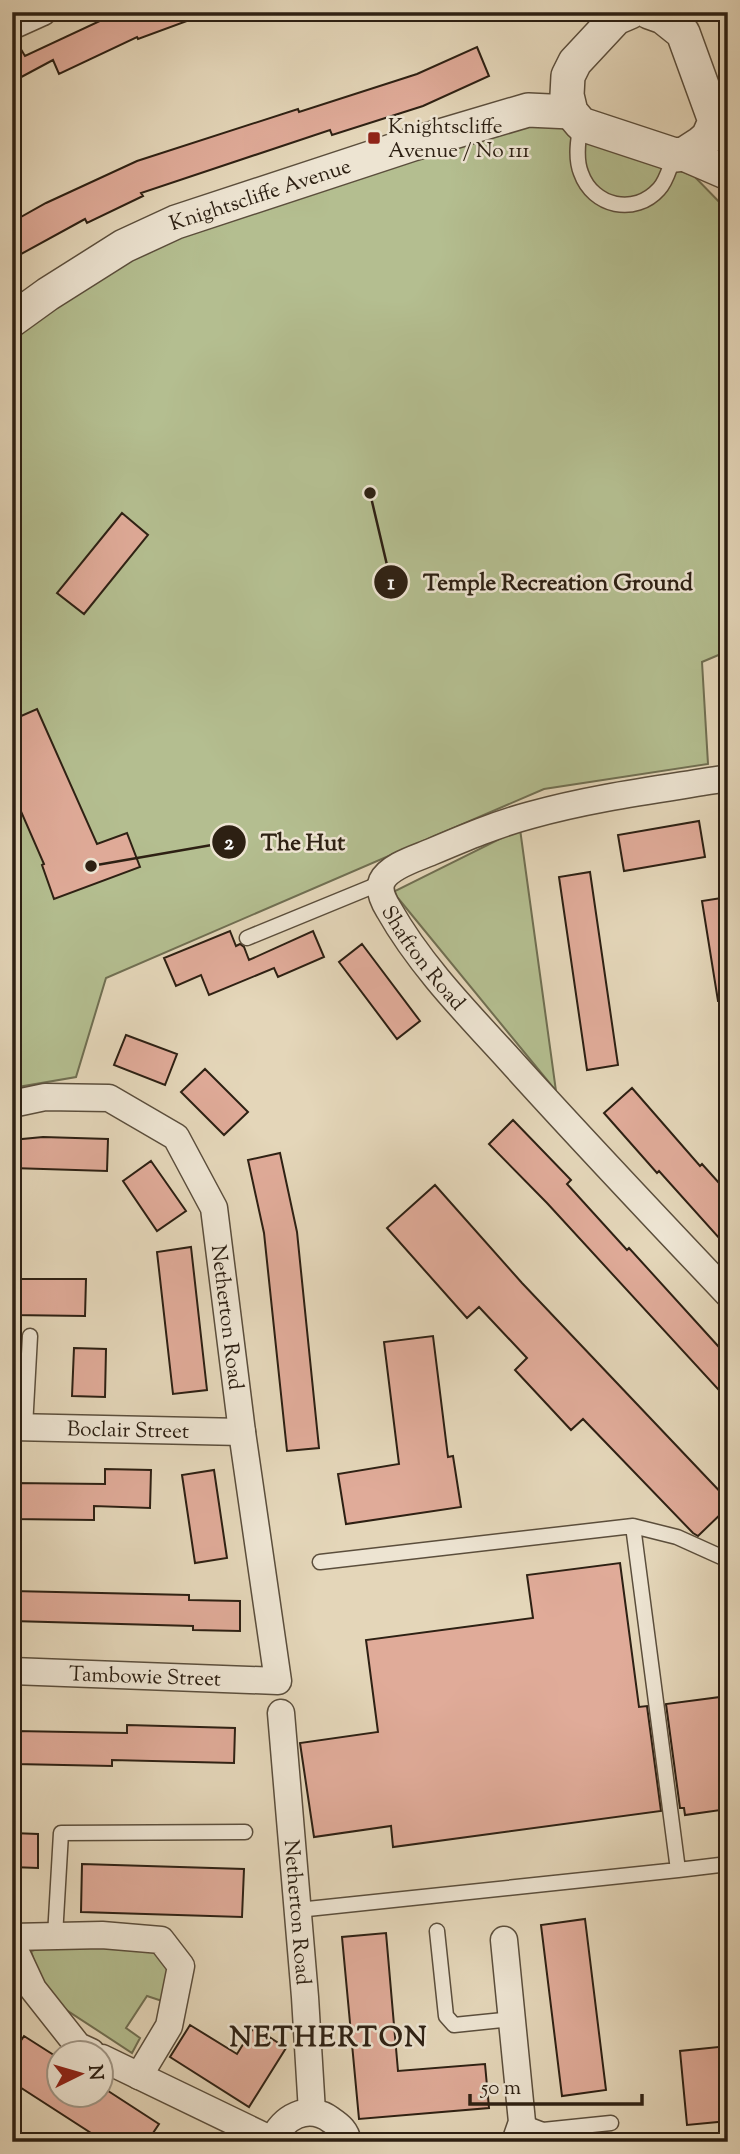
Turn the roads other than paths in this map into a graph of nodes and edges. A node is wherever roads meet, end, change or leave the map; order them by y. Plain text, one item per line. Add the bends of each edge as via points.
1 (43, 12) edge
2 (621, 14) edge
3 (667, 17) edge
4 (12, 26) edge
5 (568, 76) junction
6 (528, 110) junction
7 (576, 118) junction
8 (715, 121) junction
9 (679, 154) junction
10 (728, 158) edge
11 (728, 173) edge
12 (12, 320) edge
13 (728, 778) edge
14 (381, 883) junction
15 (247, 938) dead end
16 (12, 1104) edge
17 (728, 1294) edge
18 (30, 1336) dead end
19 (19, 1427) edge
20 (242, 1432) junction
21 (632, 1526) junction
22 (728, 1560) edge
23 (320, 1562) dead end
24 (12, 1671) edge
25 (278, 1681) joint
26 (281, 1713) dead end
27 (245, 1832) dead end
28 (728, 1864) edge
29 (678, 1870) junction
30 (298, 1910) junction
31 (437, 1931) dead end
32 (55, 1936) junction
33 (12, 1937) edge
34 (504, 1941) dead end
35 (12, 1944) edge
36 (23, 1994) edge
37 (512, 2019) junction
38 (70, 2038) edge
39 (116, 2064) edge
40 (139, 2076) junction
41 (312, 2112) junction
42 (611, 2123) dead end
43 (519, 2132) edge
44 (272, 2141) edge
45 (348, 2142) edge

1 - 4 street
2 - 5 street, Knightscliffe Avenue via 575,62
3 - 8 street via 683,33
5 - 6 street, Knightscliffe Avenue
5 - 7 street via 567,95
6 - 7 street, Knightscliffe Avenue
6 - 12 street, Knightscliffe Avenue via 176,222 124,246
7 - 9 street, Knightscliffe Avenue
7 - 9 lane via 581,173 593,193 615,205 639,205 661,188
8 - 9 street via 708,137
8 - 10 street
9 - 11 street, Knightscliffe Avenue
13 - 14 street, Shafton Road via 529,816 418,857 388,872
14 - 15 lane
14 - 17 street, Shafton Road via 394,918 461,1007
16 - 20 street, Netherton Road via 46,1097 109,1098 176,1137 214,1208
18 - 19 lane
19 - 20 street, Boclair Street
20 - 25 street, Netherton Road
21 - 22 lane via 677,1537
21 - 23 lane
21 - 29 lane
24 - 25 street, Tambowie Street
26 - 30 street, Netherton Road
27 - 32 lane via 61,1833
28 - 29 lane
29 - 30 lane
30 - 41 street, Netherton Road
31 - 37 lane via 446,2016 454,2025
32 - 33 street
32 - 40 street via 161,1940 181,1966 169,2026
34 - 37 street
35 - 36 street
36 - 38 street
37 - 43 street
39 - 40 street
40 - 44 street
41 - 44 street via 283,2123
41 - 45 street via 341,2127
42 - 43 lane

